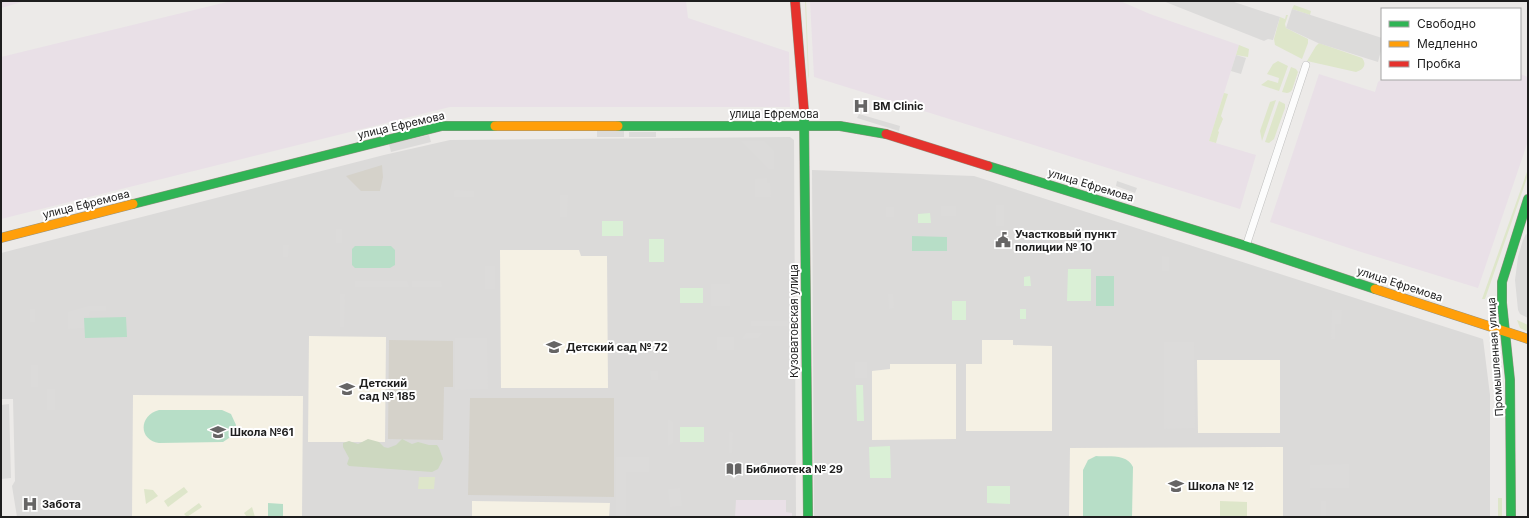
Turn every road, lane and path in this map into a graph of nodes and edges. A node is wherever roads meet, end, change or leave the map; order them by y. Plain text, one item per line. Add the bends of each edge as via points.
1 (795, 1) edge
2 (1306, 65) dead end
3 (805, 125) junction
4 (1528, 198) edge
5 (1, 238) edge
6 (1246, 246) junction
7 (1506, 331) junction
8 (1528, 339) edge
9 (808, 517) edge
10 (1511, 517) edge

1 - 3 street, Кузоватовская улица
2 - 6 street
3 - 5 street, улица Ефремова via 442,126
3 - 6 street, улица Ефремова via 879,132
3 - 9 street, Кузоватовская улица
4 - 7 street, Промышленная улица via 1502,282
6 - 7 street, улица Ефремова
7 - 8 street, улица Ефремова
7 - 10 street, Промышленная улица via 1511,396

